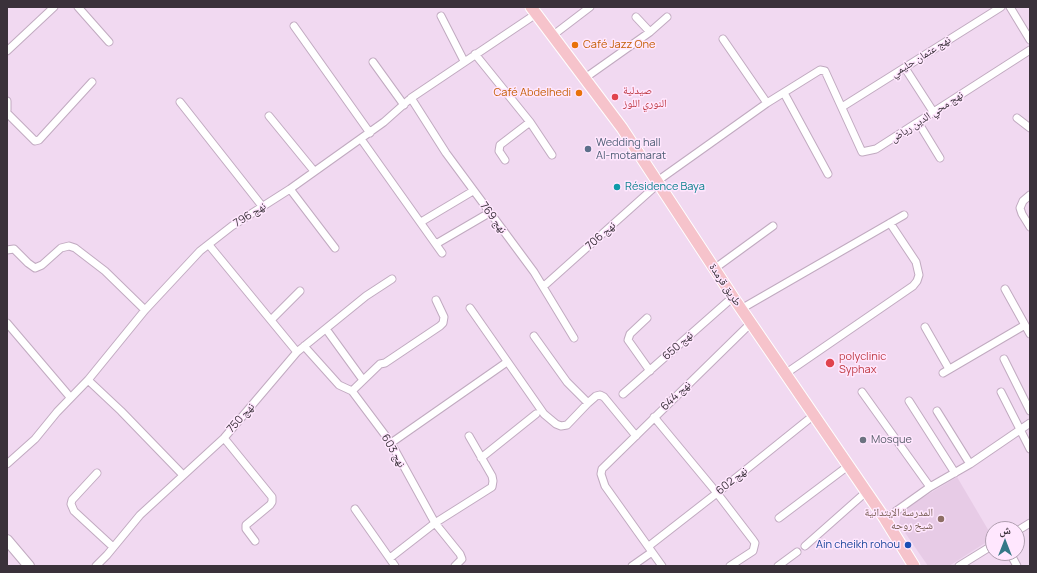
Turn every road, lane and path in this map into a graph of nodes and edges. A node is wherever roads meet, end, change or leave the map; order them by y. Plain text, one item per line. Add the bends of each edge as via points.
1 (54, 7) edge
2 (78, 7) edge
3 (590, 7) edge
4 (1001, 7) edge
5 (1010, 7) edge
6 (533, 10) edge
7 (441, 16) dead end
8 (636, 17) dead end
9 (667, 17) dead end
10 (294, 26) dead end
11 (1027, 27) edge
12 (650, 32) junction
13 (552, 36) junction
14 (723, 39) dead end
15 (1030, 40) edge
16 (109, 42) dead end
17 (7, 50) edge
18 (1030, 50) edge
19 (475, 54) junction
20 (464, 61) junction
21 (373, 62) dead end
22 (905, 68) junction
23 (585, 78) junction
24 (92, 82) dead end
25 (784, 93) junction
26 (411, 98) junction
27 (7, 101) edge
28 (180, 102) dead end
29 (767, 103) junction
30 (404, 105) junction
31 (842, 107) junction
32 (7, 110) edge
33 (7, 113) edge
34 (934, 113) junction
35 (269, 116) dead end
36 (1017, 118) dead end
37 (530, 122) junction
38 (918, 122) junction
39 (1030, 128) edge
40 (370, 133) junction
41 (361, 139) junction
42 (552, 155) dead end
43 (940, 158) dead end
44 (505, 160) dead end
45 (314, 171) junction
46 (828, 174) dead end
47 (657, 183) junction
48 (290, 189) junction
49 (473, 191) junction
50 (1030, 195) edge
51 (262, 206) junction
52 (489, 213) junction
53 (904, 215) dead end
54 (421, 222) junction
55 (890, 223) junction
56 (773, 226) dead end
57 (1030, 228) edge
58 (436, 244) junction
59 (209, 245) junction
60 (335, 248) dead end
61 (7, 250) edge
62 (442, 253) dead end
63 (714, 269) junction
64 (392, 279) dead end
65 (544, 286) junction
66 (1005, 289) dead end
67 (300, 292) dead end
68 (733, 298) junction
69 (436, 300) dead end
70 (470, 308) dead end
71 (741, 309) junction
72 (145, 310) junction
73 (647, 318) dead end
74 (271, 320) junction
75 (7, 323) edge
76 (751, 323) junction
77 (1025, 325) junction
78 (925, 327) dead end
79 (326, 329) junction
80 (1030, 334) edge
81 (534, 336) dead end
82 (574, 338) dead end
83 (304, 346) junction
84 (297, 352) junction
85 (1004, 359) dead end
86 (507, 362) junction
87 (650, 371) junction
88 (785, 374) junction
89 (88, 380) junction
90 (363, 380) junction
91 (352, 391) junction
92 (862, 392) dead end
93 (1001, 392) dead end
94 (623, 394) dead end
95 (70, 397) junction
96 (908, 401) dead end
97 (588, 403) junction
98 (937, 411) dead end
99 (1030, 411) edge
100 (536, 414) dead end
101 (814, 415) junction
102 (654, 417) junction
103 (1030, 423) edge
104 (1019, 430) junction
105 (468, 436) dead end
106 (636, 436) junction
107 (224, 438) junction
108 (391, 443) junction
109 (1030, 449) edge
110 (481, 458) junction
111 (7, 464) edge
112 (970, 464) junction
113 (848, 466) junction
114 (97, 473) dead end
115 (955, 473) junction
116 (184, 475) junction
117 (930, 487) junction
118 (866, 492) junction
119 (717, 493) junction
120 (355, 509) dead end
121 (779, 518) dead end
122 (884, 519) junction
123 (435, 523) junction
124 (7, 540) edge
125 (254, 541) dead end
126 (805, 546) dead end
127 (113, 547) junction
128 (650, 549) junction
129 (985, 550) edge
130 (797, 552) dead end
131 (390, 558) junction
132 (29, 566) edge
133 (96, 566) edge
134 (395, 566) edge
135 (455, 566) edge
136 (632, 566) edge
137 (662, 566) edge
138 (730, 566) edge
139 (778, 566) edge
140 (914, 566) edge
141 (959, 566) edge

1 - 17 street
2 - 16 street
3 - 13 street
4 - 22 street, نهج عثمان حليمي
5 - 11 street
6 - 13 main road, طريق قرمدة
6 - 19 street, نهج 796
7 - 20 street
8 - 12 street
9 - 12 street
10 - 40 street
11 - 15 street
12 - 23 street
13 - 23 main road, طريق قرمدة
14 - 29 street
18 - 34 street, نهج محي الدين رياض
19 - 20 street, نهج 796
19 - 37 street
20 - 26 street, نهج 796
21 - 30 street
22 - 31 street, نهج عثمان حليمي
22 - 34 street
23 - 47 main road, طريق قرمدة via 622,128
24 - 33 street via 39,140 34,141
25 - 29 street, نهج 706
25 - 31 street, نهج 706 via 823,70
25 - 46 street
26 - 30 street, نهج 796
26 - 49 street, نهج 769
27 - 32 street
28 - 51 street
29 - 47 street, نهج 706
30 - 40 street, نهج 796
31 - 38 street, نهج محي الدين رياض via 862,152 876,149
34 - 38 street, نهج محي الدين رياض
35 - 45 street
36 - 39 street
37 - 42 street
37 - 44 street via 500,145 499,151
38 - 43 street
40 - 41 street, نهج 796
41 - 45 street, نهج 796
41 - 54 street
45 - 48 street, نهج 796
47 - 63 main road, طريق قرمدة
47 - 65 street, نهج 706
48 - 51 street, نهج 796
48 - 60 street
49 - 52 street, نهج 769
49 - 54 street
50 - 57 street via 1020,208
51 - 59 street, نهج 796
52 - 58 street
52 - 65 street, نهج 769
53 - 55 street
54 - 58 street
55 - 71 street
55 - 88 street via 916,262 919,276 917,281
56 - 63 street
58 - 62 street
59 - 72 street, نهج 796 via 200,251
59 - 74 street
61 - 72 street via 14,249 35,268 42,265 60,248 75,248 105,271
63 - 68 main road, طريق قرمدة
64 - 79 street, نهج 750 via 366,296
65 - 82 street, نهج 769
66 - 77 street
67 - 74 street
68 - 71 main road, طريق قرمدة
68 - 87 street, نهج 650
69 - 90 street via 444,317 443,323 380,364
70 - 86 street
71 - 76 main road, طريق قرمدة
72 - 89 street, نهج 796
73 - 87 street via 630,334 628,340
74 - 84 street
75 - 95 street
76 - 88 main road, طريق قرمدة
76 - 102 street, نهج 644
77 - 78 street via 946,371
77 - 80 street
79 - 83 street, نهج 750
79 - 90 street
81 - 97 street via 567,382
83 - 84 street, نهج 750
83 - 91 street, نهج 603 via 339,385
84 - 107 street, نهج 750
85 - 99 street
86 - 97 street via 544,414 556,424 567,425
86 - 108 street
87 - 94 street, نهج 650
88 - 101 main road, طريق قرمدة
89 - 95 street, نهج 796
89 - 116 street
90 - 91 street
91 - 108 street, نهج 603
92 - 117 street
93 - 104 street
95 - 111 street, نهج 796 via 35,439
96 - 115 street
97 - 106 street via 598,396 604,397
98 - 112 street
100 - 110 street
101 - 113 main road, طريق قرمدة
101 - 119 street, نهج 602
102 - 106 street, نهج 644
102 - 119 street
103 - 104 street
104 - 109 street
104 - 112 street
105 - 110 street
106 - 128 street, نهج 644 via 602,469 601,474 605,486
107 - 116 street, نهج 750
107 - 125 street via 272,498 270,505 246,525
108 - 123 street, نهج 603
110 - 123 street via 492,476 492,487
112 - 115 street
113 - 118 main road, طريق قرمدة
113 - 121 street
114 - 127 street via 71,504 74,511
115 - 117 street
116 - 127 street, نهج 750 via 140,515
117 - 122 street
118 - 122 main road, طريق قرمدة
118 - 126 street
119 - 128 street, نهج 602
119 - 138 street via 755,543 753,550
120 - 131 street
122 - 140 main road, طريق قرمدة
123 - 131 street
123 - 135 street, نهج 603 via 460,554 462,559
124 - 132 main road
127 - 133 street, نهج 750
128 - 136 street, نهج 602
128 - 137 street
129 - 141 street
130 - 139 street
131 - 134 street

